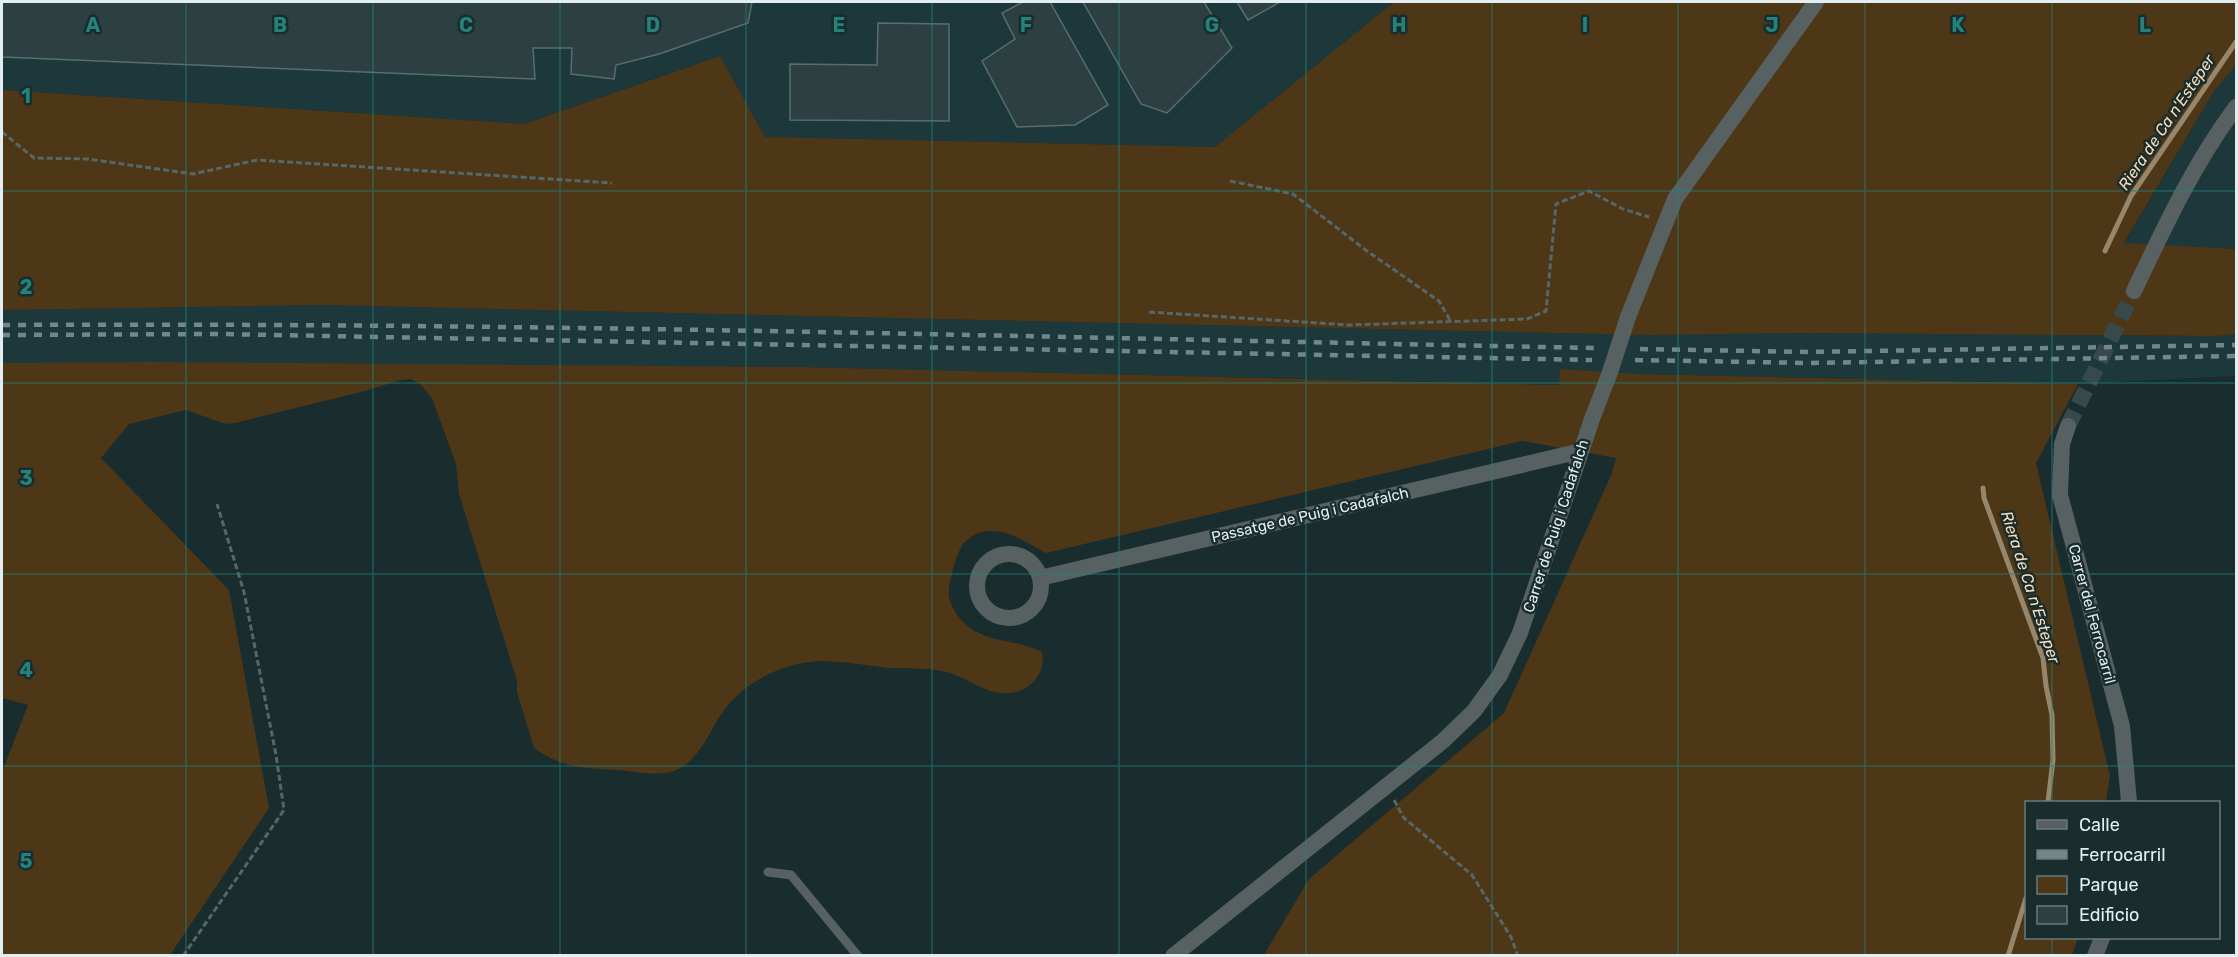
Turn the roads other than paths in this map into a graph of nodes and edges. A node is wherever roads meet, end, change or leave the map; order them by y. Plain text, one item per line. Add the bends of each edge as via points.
1 (1816, 2) edge
2 (2236, 107) edge
3 (2134, 291) tunnel mouth
4 (2068, 426) tunnel mouth
5 (1581, 451) junction
6 (1040, 578) dead end
7 (2129, 801) edge
8 (768, 872) dead end
9 (2102, 939) edge
10 (858, 956) edge
11 (1173, 956) edge
12 (2095, 956) edge

1 - 5 street, Carrer de Puig i Cadafalch, bridge via 1675,199
2 - 3 street via 2198,165
4 - 7 street, Carrer del Ferrocarril via 2062,444 2060,495 2122,726
5 - 6 street, Passatge de Puig i Cadafalch
5 - 11 street, Carrer de Puig i Cadafalch via 1520,633 1500,675 1474,711 1443,741
8 - 10 lane via 791,875
9 - 12 street

